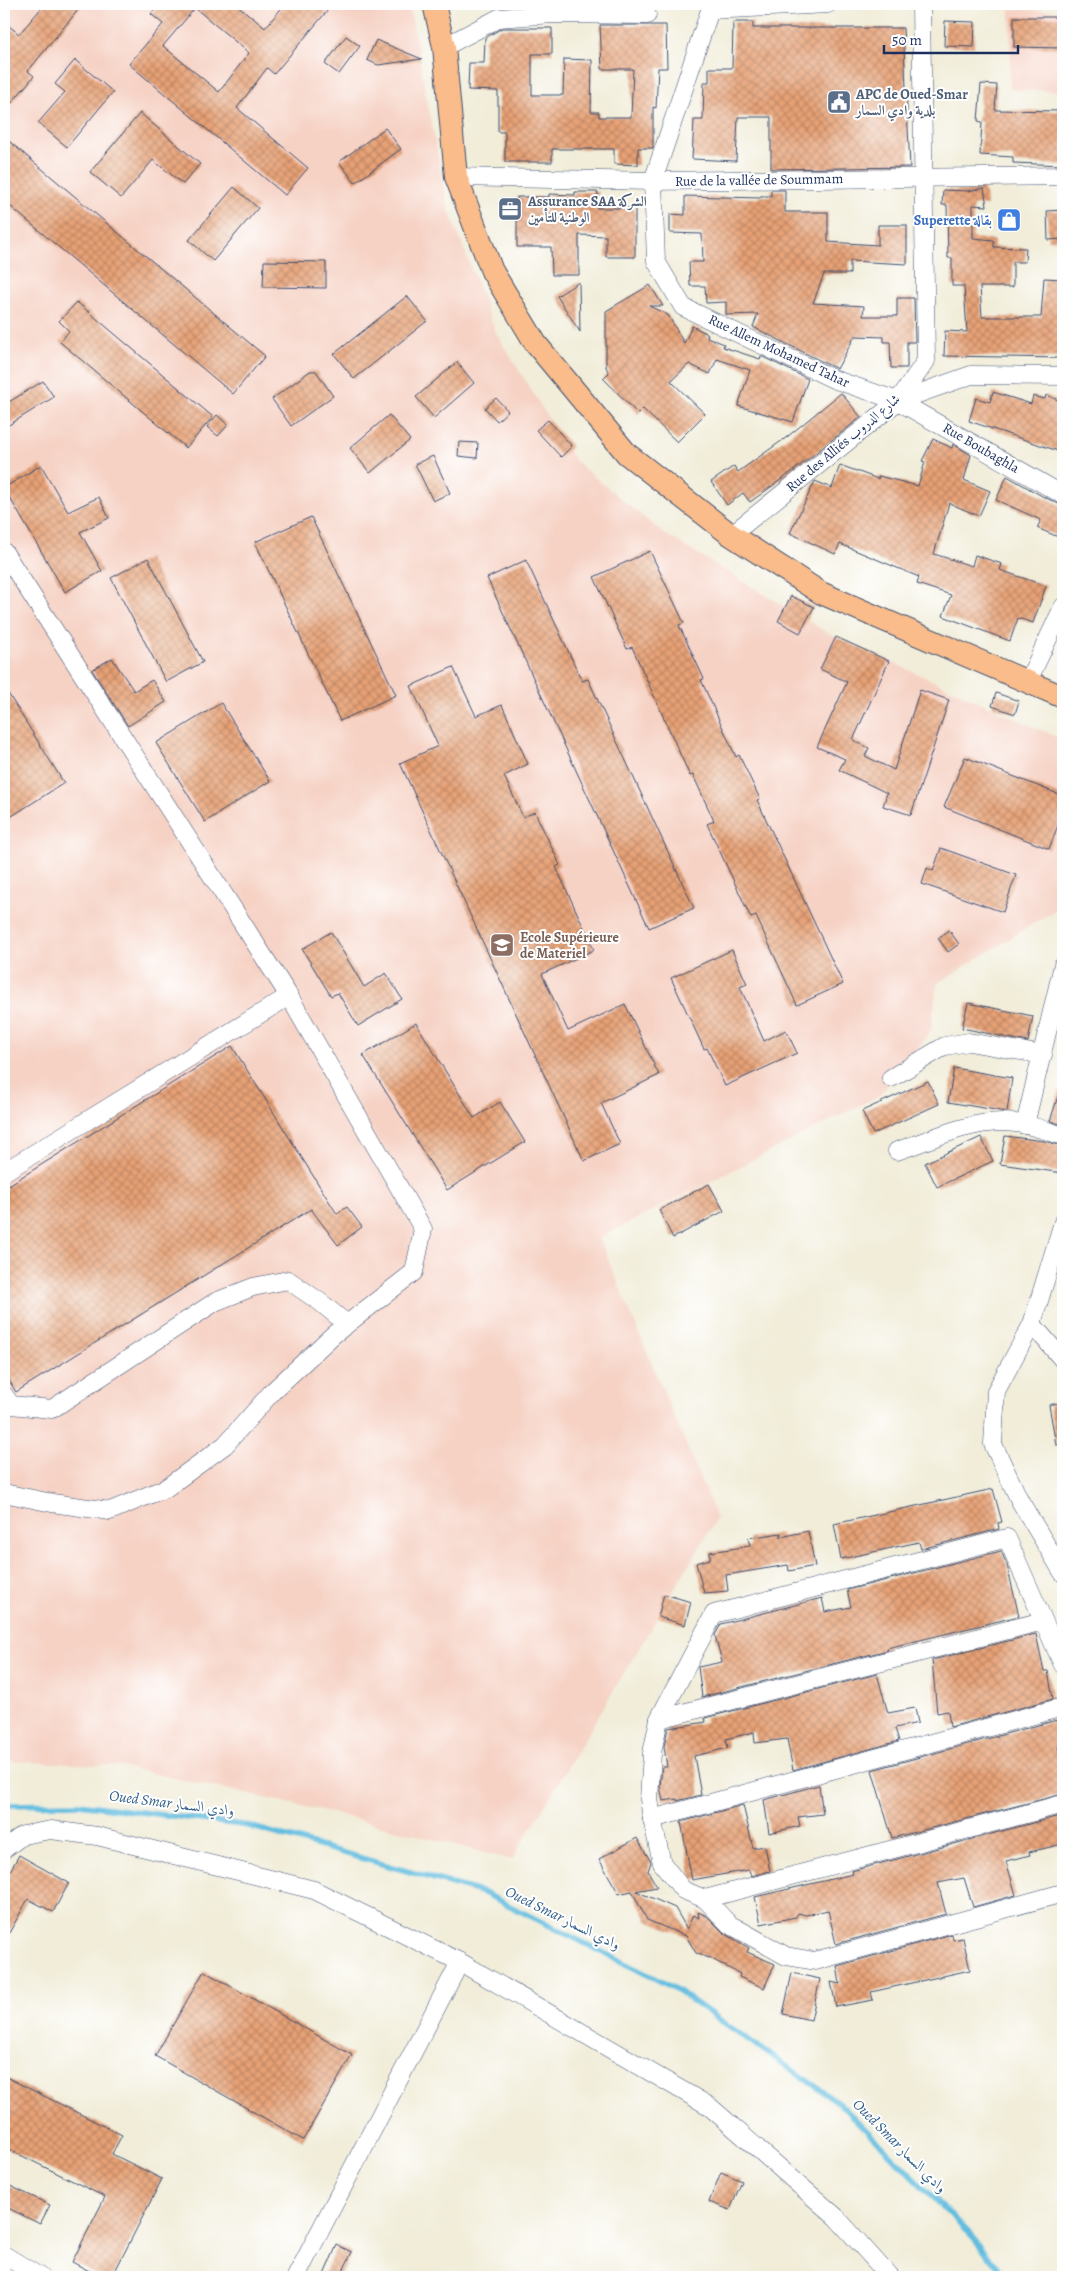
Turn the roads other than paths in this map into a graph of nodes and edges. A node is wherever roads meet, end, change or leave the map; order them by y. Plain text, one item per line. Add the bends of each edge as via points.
1 (434, 4) edge
2 (828, 4) edge
3 (921, 4) edge
4 (711, 7) edge
5 (555, 9) edge
6 (646, 15) dead end
7 (444, 47) junction
8 (1063, 176) edge
9 (456, 178) junction
10 (923, 178) junction
11 (653, 181) junction
12 (1063, 376) edge
13 (898, 401) junction
14 (1063, 494) edge
15 (731, 535) junction
16 (6, 562) edge
17 (1063, 607) edge
18 (1028, 681) junction
19 (1063, 697) edge
20 (1063, 965) edge
21 (289, 996) junction
22 (1043, 1056) junction
23 (892, 1078) dead end
24 (1025, 1125) junction
25 (1063, 1136) edge
26 (897, 1151) dead end
27 (4, 1172) edge
28 (1063, 1222) edge
29 (347, 1324) junction
30 (1032, 1324) junction
31 (1063, 1360) edge
32 (4, 1395) edge
33 (4, 1493) edge
34 (1063, 1573) edge
35 (1043, 1620) junction
36 (1061, 1656) edge
37 (1063, 1707) edge
38 (660, 1719) junction
39 (1063, 1804) edge
40 (652, 1819) junction
41 (4, 1849) edge
42 (1063, 1893) edge
43 (705, 1899) junction
44 (460, 1962) junction
45 (4, 2255) edge
46 (40, 2277) edge
47 (296, 2277) edge
48 (890, 2277) edge

1 - 7 main road
2 - 4 street
3 - 10 street, Rue des Alliés شارع الدروب
4 - 11 street
5 - 6 street
5 - 7 street via 499,18
7 - 9 main road
8 - 10 street, Rue de la vallée de Soummam
9 - 11 street, Rue de la vallée de Soummam
9 - 15 main road via 492,271 536,344 627,454
10 - 11 street, Rue de la vallée de Soummam
10 - 13 street, Rue des Alliés شارع الدروب via 926,361
11 - 13 street, Rue Allem Mohamed Tahar via 656,261 683,307 834,379
12 - 13 street via 971,375
13 - 14 street, Rue Boubaghla
13 - 15 street, Rue des Alliés شارع الدروب
15 - 18 main road via 821,592
16 - 21 street
17 - 18 street
18 - 19 main road
20 - 22 street
21 - 27 street
21 - 29 street via 423,1230 414,1272
22 - 23 street via 969,1042 946,1046
22 - 24 street
24 - 25 street
24 - 26 street via 1002,1122 976,1125
28 - 30 street
29 - 32 street via 288,1280 262,1285 216,1302 52,1409 11,1405
29 - 33 street via 272,1392 225,1445 166,1488 110,1511
30 - 31 street
30 - 34 street via 996,1391 992,1444 1020,1501
35 - 36 street
35 - 38 street
35 - 38 street via 1007,1538 714,1614
37 - 40 street
38 - 40 street via 652,1753
39 - 43 street
40 - 43 street via 662,1862 683,1890
41 - 44 street via 23,1836 51,1830 97,1836 314,1890
42 - 43 street via 815,1960 786,1956 729,1924
44 - 47 street
44 - 48 street via 708,2106 836,2217
45 - 46 street

